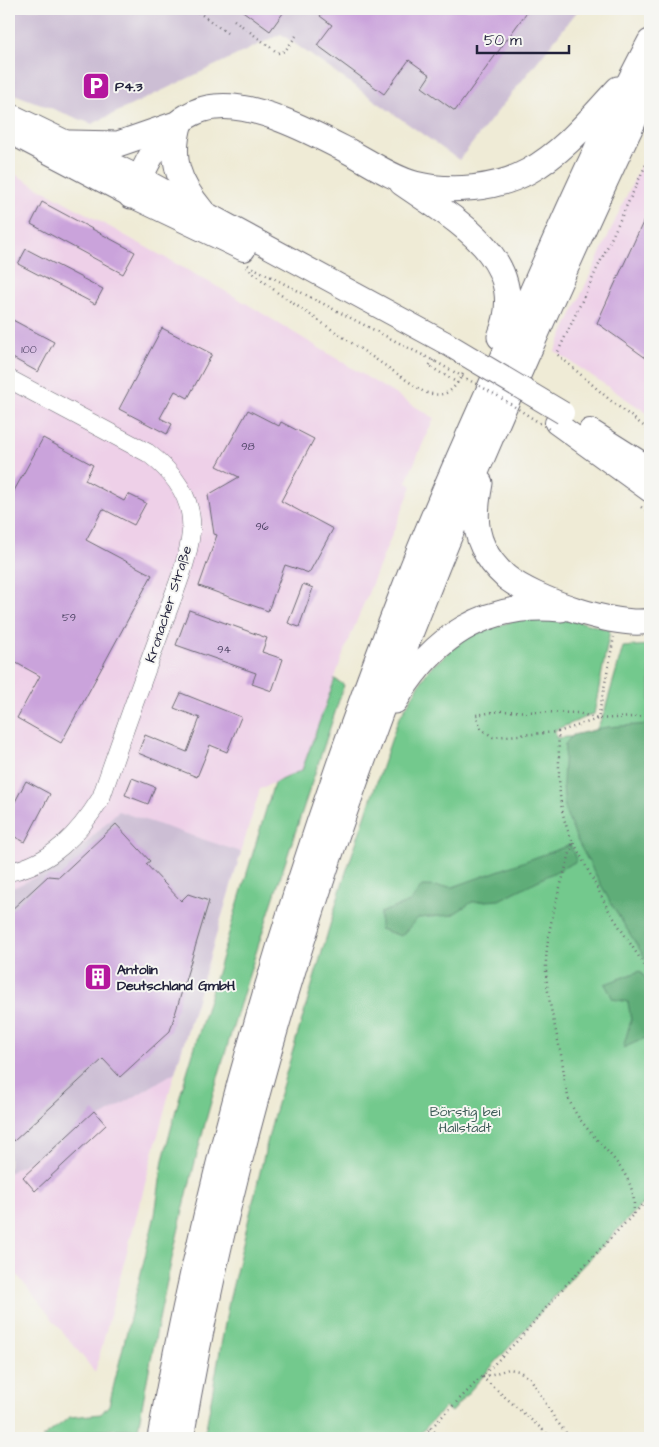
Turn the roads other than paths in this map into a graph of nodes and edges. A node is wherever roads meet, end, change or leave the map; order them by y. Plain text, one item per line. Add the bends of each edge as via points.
1 (650, 42) edge
2 (643, 78) edge
3 (9, 114) edge
4 (180, 122) junction
5 (9, 132) edge
6 (70, 143) junction
7 (381, 169) junction
8 (136, 187) junction
9 (202, 211) junction
10 (438, 354) junction
11 (9, 379) edge
12 (487, 395) junction
13 (557, 422) junction
14 (494, 428) junction
15 (650, 468) edge
16 (650, 491) edge
17 (578, 611) junction
18 (650, 621) edge
19 (364, 754) junction
20 (9, 872) edge
21 (160, 1438) edge
22 (181, 1438) edge

1 - 2 highway
2 - 7 highway via 528,172 499,183 460,188 414,184
2 - 12 highway via 564,219
2 - 14 highway via 583,227
3 - 6 main road
4 - 6 highway via 118,144
4 - 7 highway via 202,109 217,106 245,109 309,133
4 - 8 highway via 159,143
4 - 9 highway via 176,165 186,192
5 - 8 main road
6 - 8 main road
7 - 12 highway via 474,235 503,275 507,313 492,356
8 - 9 main road
8 - 10 main road
9 - 10 main road
10 - 13 main road
11 - 20 street, Kronacher Straße via 148,453 168,468 181,487 191,532 176,587 101,798 70,841 45,860
12 - 21 highway via 409,576 319,822 260,1012 224,1145 200,1240
13 - 15 main road
13 - 16 main road
14 - 17 highway via 476,504 476,523 482,547 496,567 516,584
14 - 19 highway via 435,567
17 - 18 highway via 622,621
17 - 19 highway via 519,609 461,629 414,671
19 - 22 highway via 337,828 279,1014 219,1246

